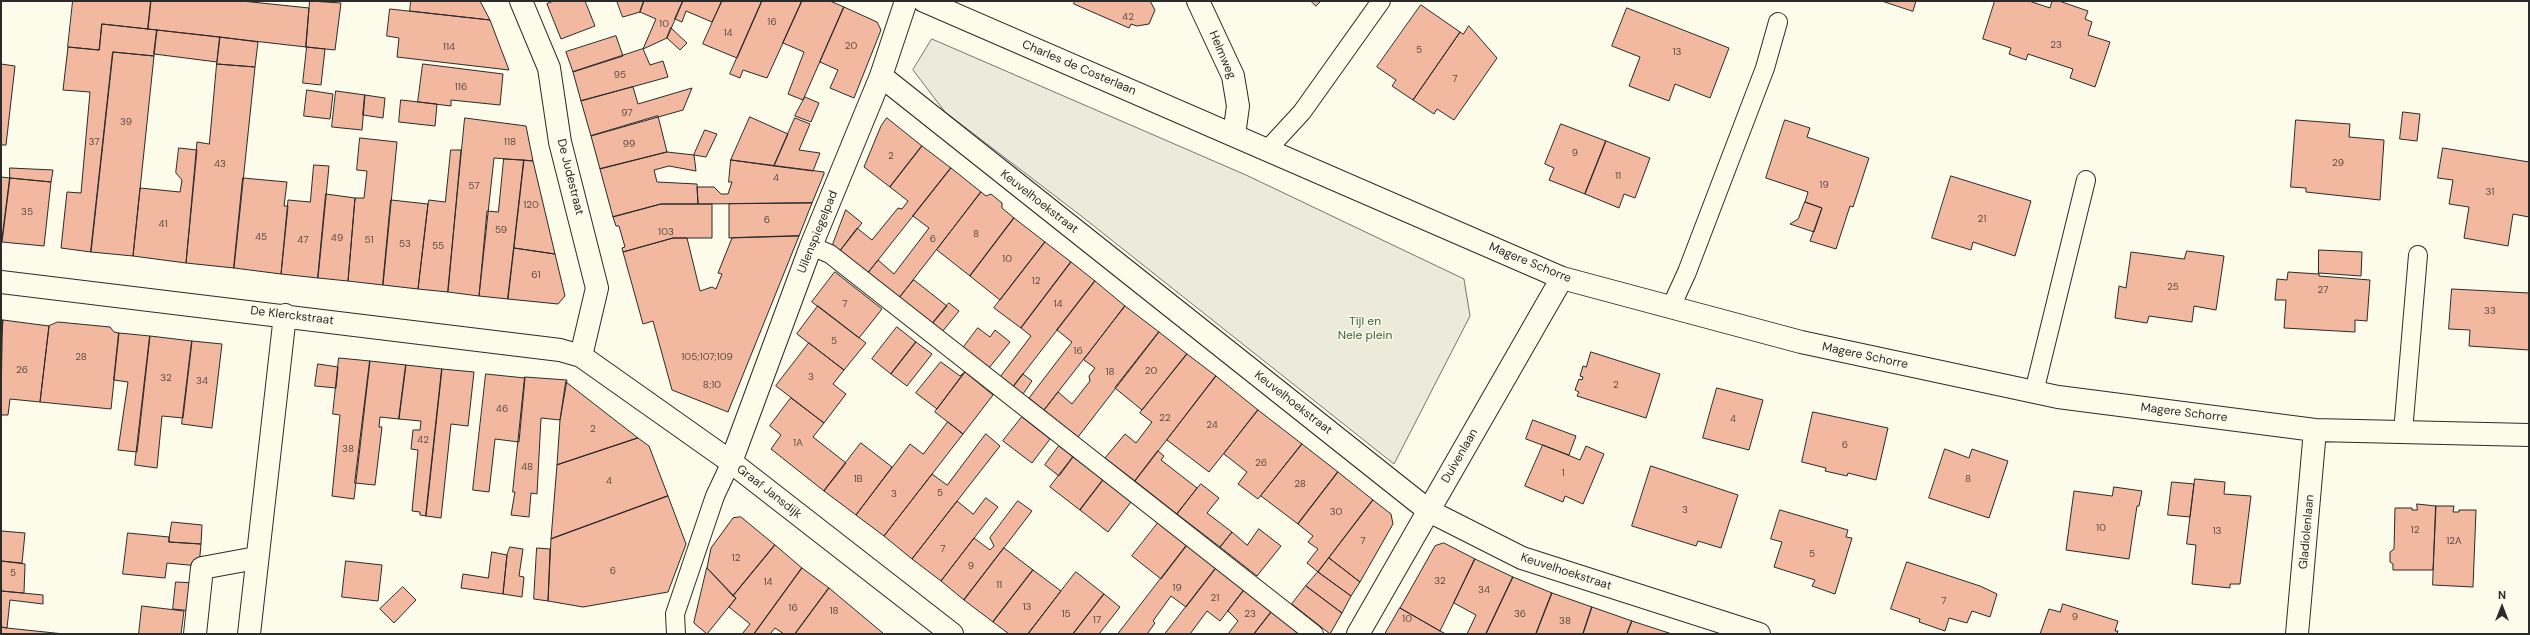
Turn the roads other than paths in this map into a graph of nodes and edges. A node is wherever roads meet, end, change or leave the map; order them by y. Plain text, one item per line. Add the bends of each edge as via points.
1 (521, 1) edge
2 (906, 1) edge
3 (924, 1) edge
4 (1198, 1) edge
5 (1381, 1) edge
6 (1778, 22) dead end
7 (881, 76) junction
8 (1234, 135) junction
9 (1267, 150) junction
10 (2086, 180) dead end
11 (811, 246) junction
12 (2418, 255) dead end
13 (1562, 278) junction
14 (1, 282) edge
15 (1671, 307) junction
16 (285, 315) junction
17 (581, 356) junction
18 (2034, 392) junction
19 (2315, 430) junction
20 (2403, 432) junction
21 (2529, 435) edge
22 (731, 462) junction
23 (1429, 511) junction
24 (256, 558) junction
25 (195, 634) edge
26 (249, 634) edge
27 (676, 634) edge
28 (952, 634) edge
29 (1314, 634) edge
30 (1358, 634) edge
31 (1759, 634) edge
32 (2297, 634) edge

1 - 17 street, De Judestraat via 549,68 560,142 597,288
2 - 7 street, Uilenspiegelpad
3 - 8 street, Charles de Costerlaan
4 - 8 street, Helmweg via 1233,76 1238,106
5 - 9 lane via 1302,112
6 - 15 lane via 1765,68 1687,272
7 - 11 street, Uilenspiegelpad
7 - 23 street, Keuvelhoekstraat
8 - 9 street, Magere Schorre
9 - 13 street, Magere Schorre
10 - 18 lane
11 - 22 street, Uilenspiegelpad
11 - 29 lane via 830,254
12 - 20 lane
13 - 15 street, Magere Schorre
13 - 23 street, Duivenlaan
14 - 16 street, De Klerckstraat
15 - 18 street, Magere Schorre via 1801,342
16 - 17 street, De Klerckstraat via 560,350
16 - 24 street
17 - 22 street, Graaf Jansdijk
18 - 19 street, Magere Schorre
19 - 20 street, Magere Schorre
19 - 32 street, Gladiolenlaan
20 - 21 street, Magere Schorre
22 - 27 lane via 715,496 675,614
22 - 28 street, Graaf Jansdijk
23 - 30 street, Duivenlaan
23 - 31 street, Keuvelhoekstraat via 1522,558
24 - 25 street via 202,568
24 - 26 street

